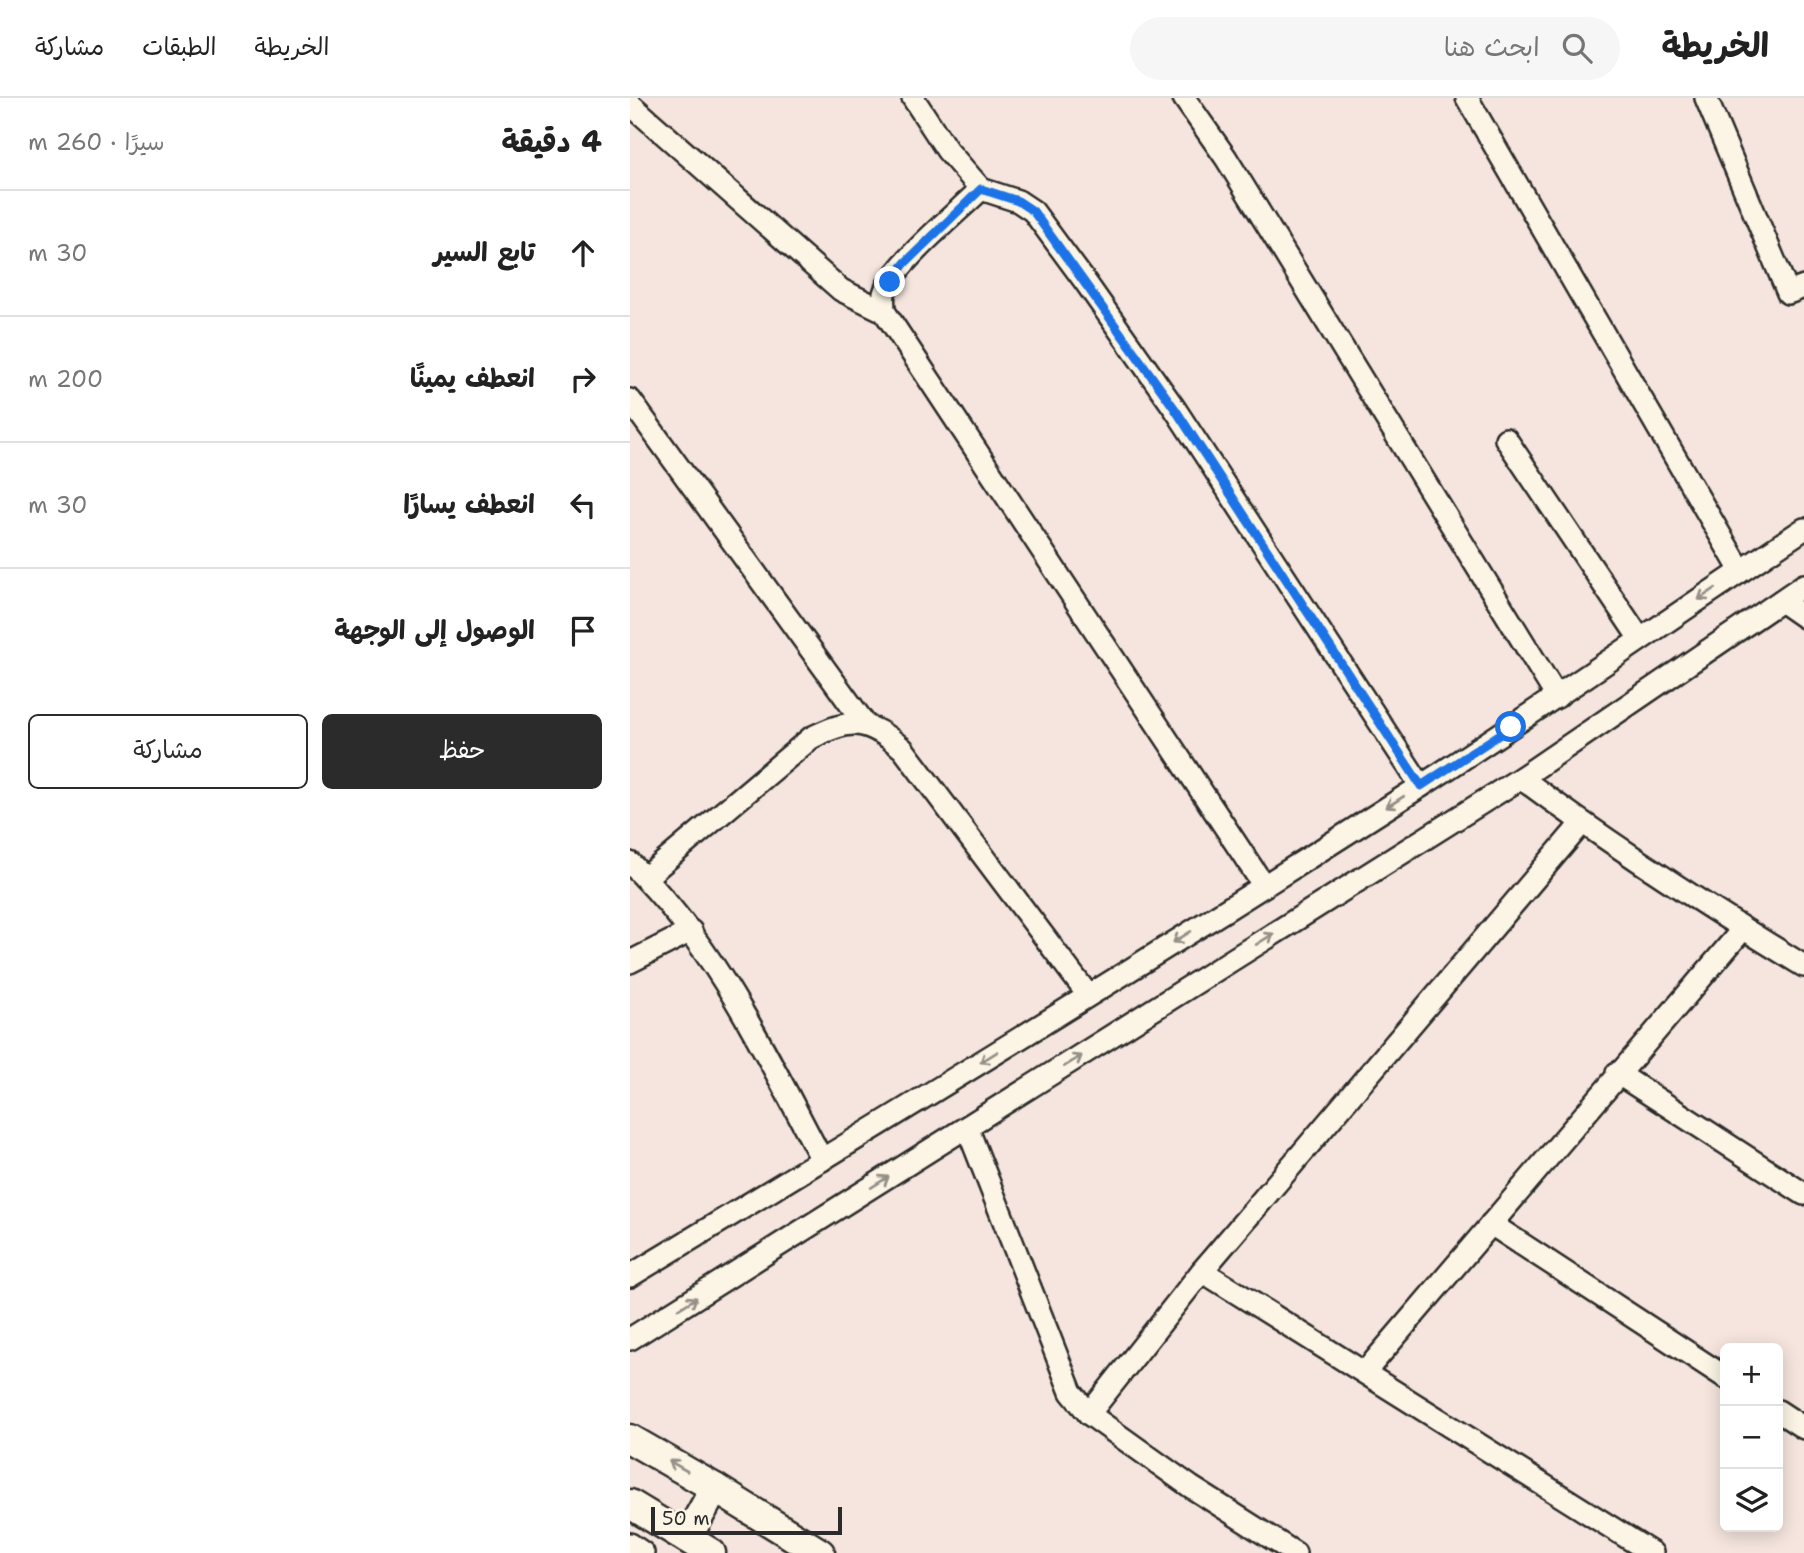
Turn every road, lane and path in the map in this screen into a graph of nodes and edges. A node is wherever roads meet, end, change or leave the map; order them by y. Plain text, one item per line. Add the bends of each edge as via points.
1 (913, 98) edge
2 (1184, 98) edge
3 (1467, 98) edge
4 (1706, 98) edge
5 (630, 104) edge
6 (981, 189) junction
7 (1804, 286) edge
8 (884, 311) junction
9 (630, 400) edge
10 (1506, 439) dead end
11 (1804, 529) edge
12 (1741, 570) junction
13 (1804, 586) edge
14 (1781, 601) junction
15 (1804, 617) edge
16 (1640, 639) junction
17 (1557, 697) junction
18 (864, 723) junction
19 (1521, 778) junction
20 (1421, 786) junction
21 (1582, 823) junction
22 (638, 871) edge
23 (1264, 886) junction
24 (1743, 929) junction
25 (691, 931) junction
26 (630, 962) edge
27 (1804, 966) edge
28 (1088, 995) junction
29 (1617, 1073) junction
30 (967, 1127) junction
31 (822, 1160) junction
32 (1804, 1194) edge
33 (1491, 1224) junction
34 (1202, 1271) junction
35 (630, 1276) edge
36 (630, 1339) edge
37 (1365, 1372) junction
38 (1720, 1374) edge
39 (1089, 1414) junction
40 (1783, 1414) edge
41 (1804, 1428) edge
42 (630, 1439) edge
43 (715, 1488) junction
44 (630, 1504) edge
45 (687, 1538) junction
46 (630, 1544) edge
47 (643, 1553) edge
48 (711, 1553) edge
49 (820, 1553) edge
50 (1295, 1553) edge
51 (1652, 1553) edge

1 - 6 street via 947,150
2 - 17 street via 1226,158
3 - 12 street
4 - 7 street via 1788,293
5 - 8 street via 841,290
6 - 8 street via 897,273 884,295
6 - 20 street via 1033,211 1084,280 1175,409
8 - 23 street
9 - 18 street
10 - 16 street
11 - 12 street
12 -> 16 street
13 - 14 street
14 - 15 street
14 - 19 street
16 - 17 street
17 - 20 street
18 - 22 street via 833,727 811,738
18 - 28 street via 903,749
19 - 21 street
30 -> 19 street
20 -> 23 street
21 - 24 street
21 - 34 street
22 - 25 street
23 -> 28 street
24 - 27 street
24 - 29 street
25 - 26 street
25 - 31 street via 734,996
28 -> 31 street
29 - 32 street
29 - 33 street
36 -> 30 street
30 - 39 street via 1071,1392
31 - 35 street
33 - 37 street
33 - 38 street
34 - 37 street
34 - 39 street
37 - 51 street
39 - 50 street
40 - 41 street
43 -> 42 main road
43 - 45 main road
43 - 49 main road
44 - 45 main road
45 - 48 main road
46 - 47 street

